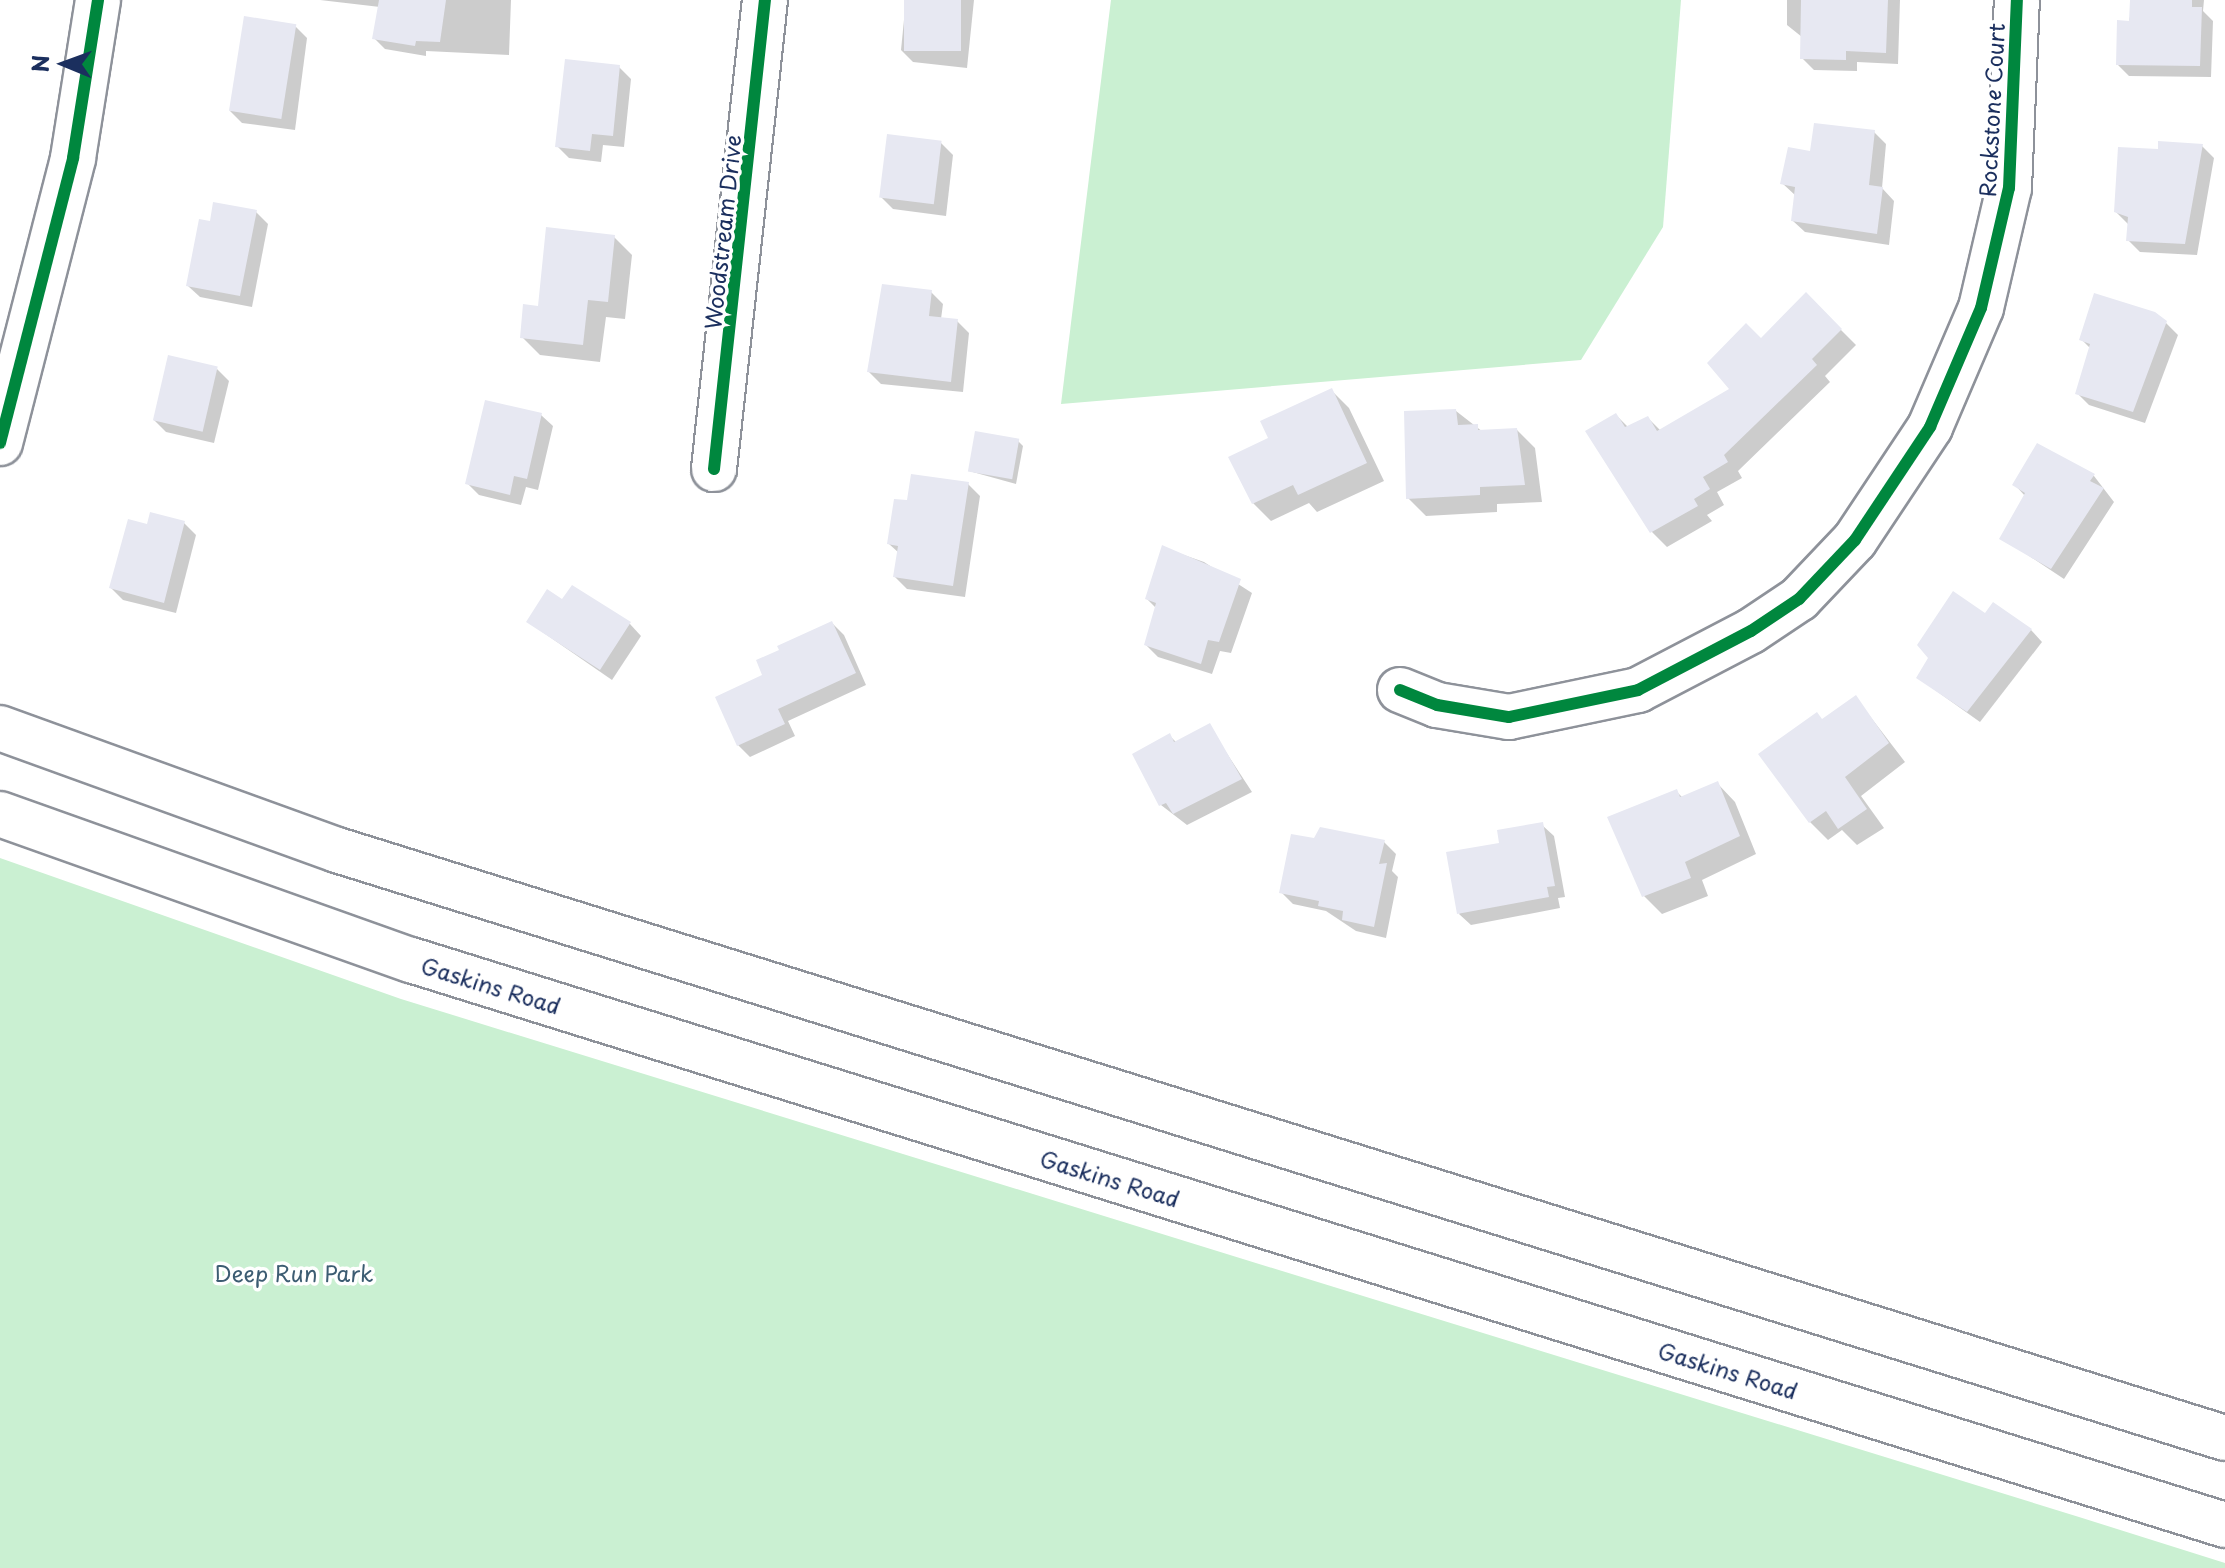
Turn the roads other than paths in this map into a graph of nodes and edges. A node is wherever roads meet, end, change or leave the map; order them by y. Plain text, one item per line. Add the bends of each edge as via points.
1 (98, 0) edge
2 (765, 0) edge
3 (2017, 0) edge
4 (0, 443) edge
5 (714, 469) dead end
6 (1400, 690) dead end
7 (0, 728) edge
8 (0, 814) edge
9 (2225, 1438) edge
10 (2225, 1525) edge

1 - 4 main road via 73,158
2 - 5 main road, Woodstream Drive
3 - 6 main road, Rockstone Court via 2009,188 1981,308 1930,427 1855,540 1799,599 1751,631 1638,690 1509,717 1437,705
7 - 9 main road via 337,850
8 - 10 main road, Gaskins Road via 411,960

